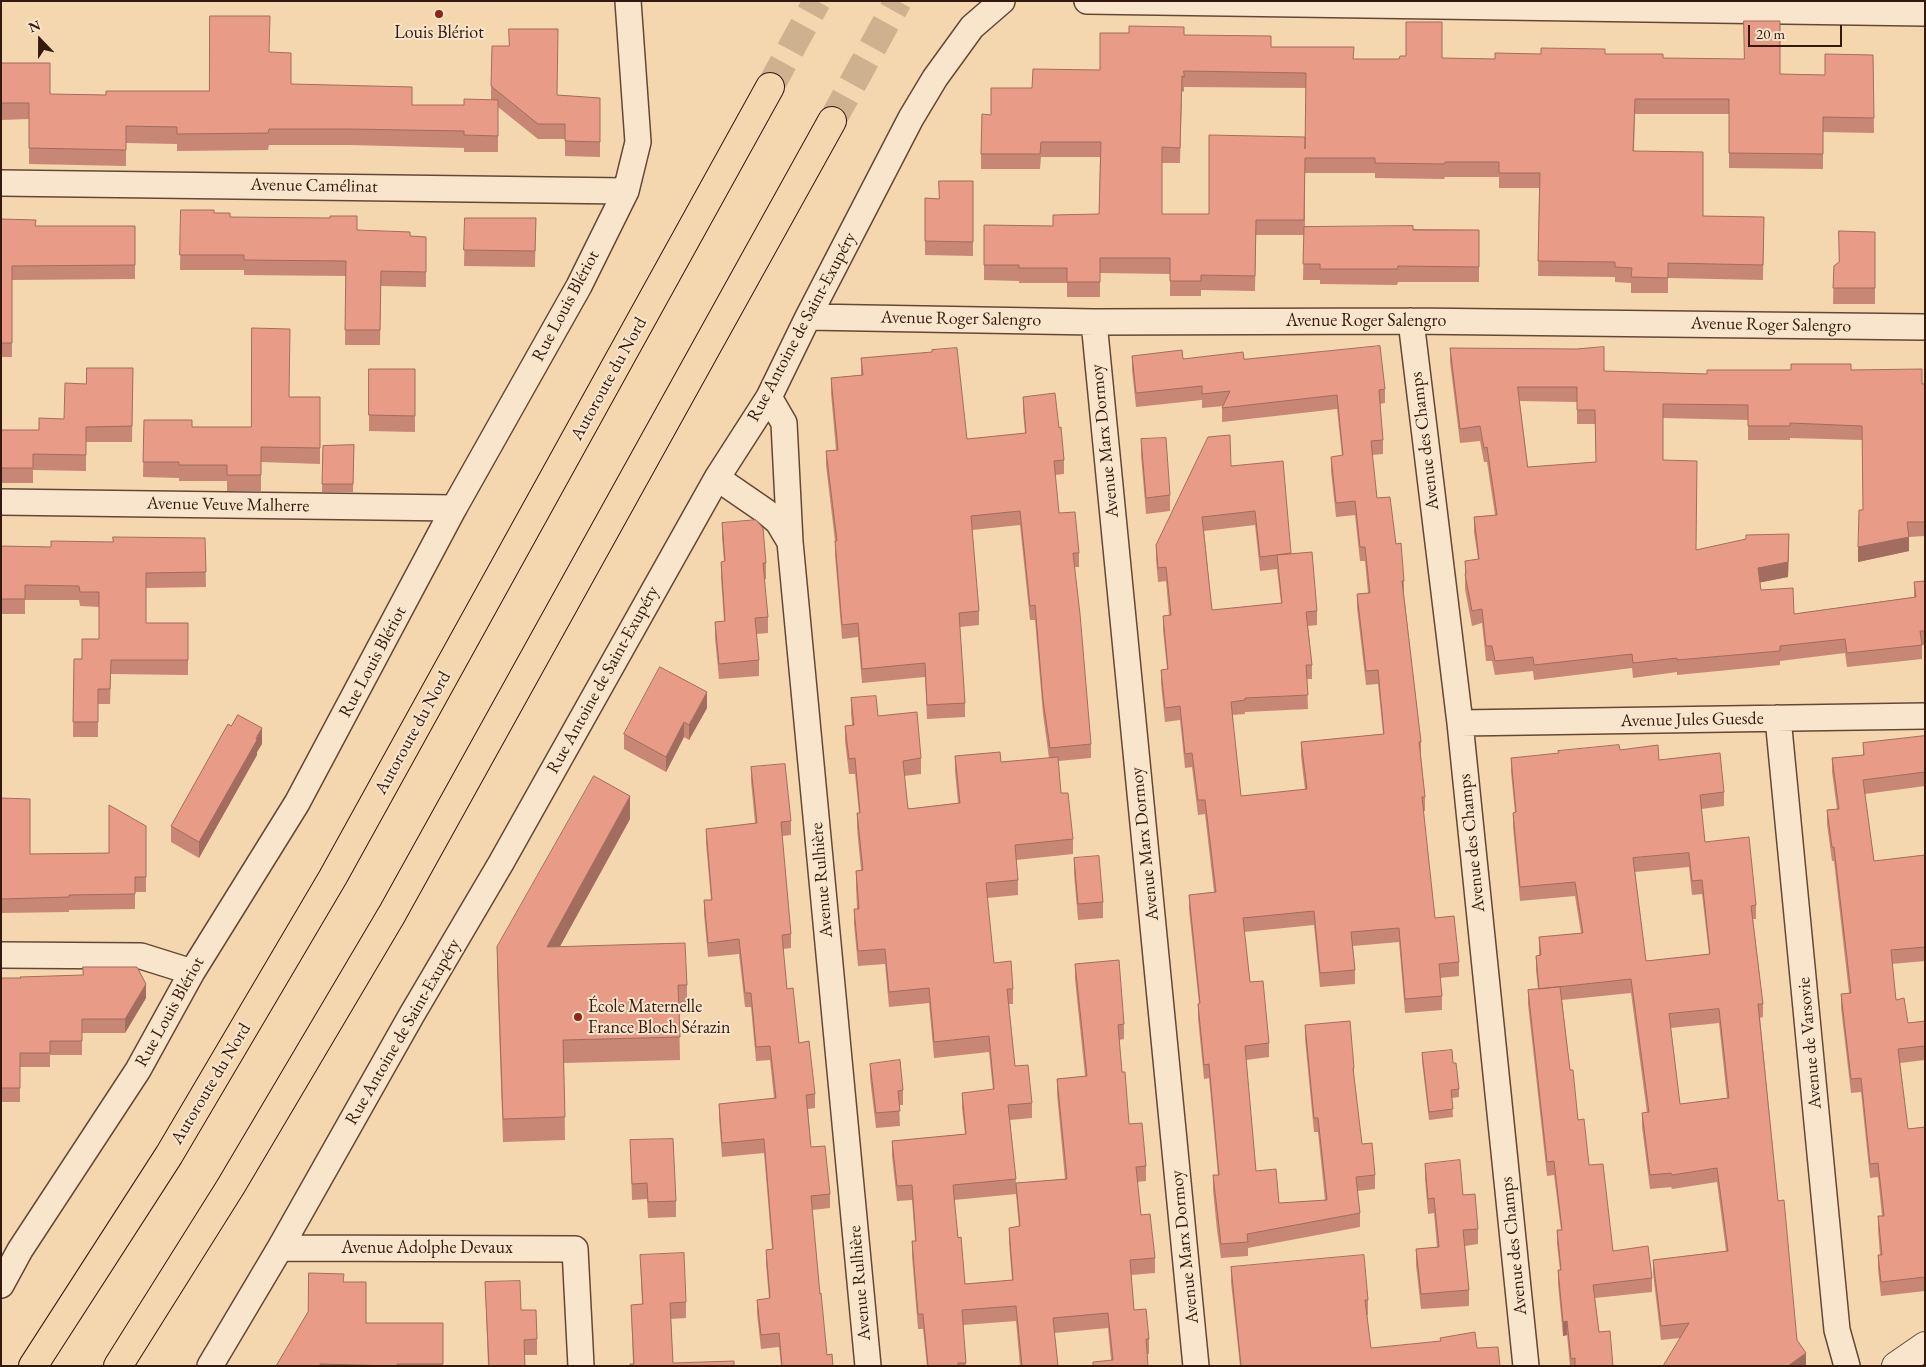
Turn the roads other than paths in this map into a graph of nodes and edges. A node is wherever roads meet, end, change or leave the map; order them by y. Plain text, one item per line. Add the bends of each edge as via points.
1 (628, 1) edge
2 (1002, 1) edge
3 (1087, 1) edge
4 (1925, 13) edge
5 (770, 87) tunnel mouth
6 (832, 121) tunnel mouth
7 (1, 182) edge
8 (626, 190) junction
9 (808, 318) junction
10 (1411, 321) junction
11 (1094, 322) junction
12 (1925, 327) edge
13 (769, 397) junction
14 (717, 478) junction
15 (1, 502) edge
16 (454, 508) junction
17 (790, 542) junction
18 (1925, 716) edge
19 (1778, 718) junction
20 (1460, 723) junction
21 (1, 955) edge
22 (192, 972) junction
23 (280, 1248) junction
24 (11, 1250) edge
25 (1, 1285) edge
26 (1925, 1346) edge
27 (33, 1366) edge
28 (118, 1366) edge
29 (210, 1366) edge
30 (581, 1366) edge
31 (868, 1366) edge
32 (1196, 1366) edge
33 (1526, 1366) edge
34 (1847, 1366) edge
35 (1896, 1366) edge

1 - 8 street, Rue Louis Blériot via 638,142
2 - 9 street, Rue Antoine de Saint-Exupéry via 972,27 936,78 907,127
3 - 4 street
5 - 27 highway, Autoroute du Nord via 334,877 169,1155
6 - 28 highway via 392,914 231,1186
7 - 8 street, Avenue Camélinat
8 - 16 street, Rue Louis Blériot via 579,286
9 - 11 street, Avenue Roger Salengro
9 - 13 street, Rue Antoine de Saint-Exupéry
10 - 11 street, Avenue Roger Salengro
10 - 12 street, Avenue Roger Salengro
10 - 20 street, Avenue des Champs
11 - 32 street, Avenue Marx Dormoy
13 - 14 street, Rue Antoine de Saint-Exupéry
13 - 17 street, Avenue Rulhière via 784,423
14 - 17 street via 778,522
14 - 23 street, Rue Antoine de Saint-Exupéry
15 - 16 street, Avenue Veuve Malherre
16 - 22 street, Rue Louis Blériot via 297,803
17 - 31 street, Avenue Rulhière
18 - 19 street, Avenue Jules Guesde
19 - 20 street, Avenue Jules Guesde
19 - 34 street, Avenue de Varsovie via 1837,1330
20 - 33 street, Avenue des Champs
21 - 22 street via 141,956
22 - 24 street, Rue Louis Blériot via 138,1070
23 - 29 street, Rue Antoine de Saint-Exupéry
23 - 30 street, Avenue Adolphe Devaux via 575,1249
24 - 25 street, Rue Louis Blériot
26 - 35 street

